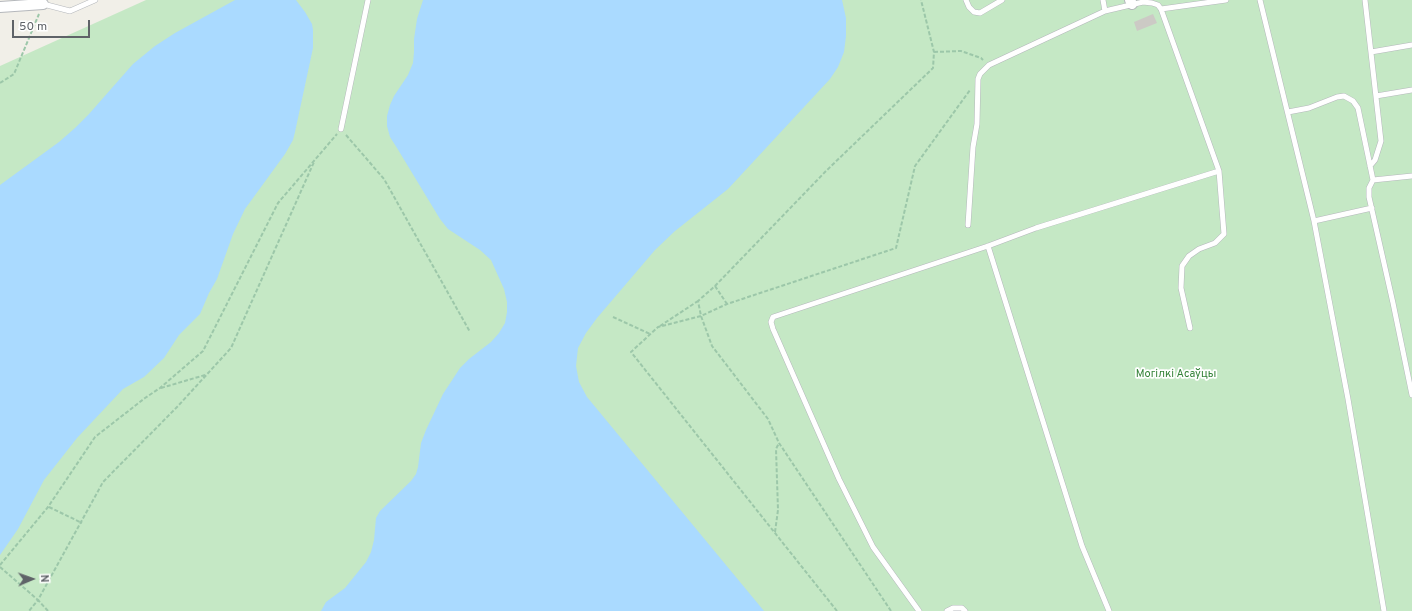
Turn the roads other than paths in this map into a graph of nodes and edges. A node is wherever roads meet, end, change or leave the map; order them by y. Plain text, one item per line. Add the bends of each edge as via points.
1 (95, 0) edge
2 (368, 0) edge
3 (966, 0) edge
4 (1002, 0) edge
5 (1103, 0) edge
6 (1226, 0) edge
7 (1260, 0) edge
8 (1365, 0) edge
9 (1131, 2) edge
10 (43, 4) joint
11 (0, 7) edge
12 (1161, 9) junction
13 (1105, 11) junction
14 (1412, 45) edge
15 (1371, 52) junction
16 (1412, 90) edge
17 (1376, 96) junction
18 (1288, 112) junction
19 (341, 129) road end
20 (1370, 166) junction
21 (1219, 171) junction
22 (1412, 176) edge
23 (1373, 180) junction
24 (1372, 208) junction
25 (1314, 221) junction
26 (968, 225) dead end
27 (988, 246) junction
28 (1190, 328) dead end
29 (1412, 395) edge
30 (919, 611) edge
31 (947, 611) edge
32 (965, 611) edge
33 (1109, 611) edge
34 (1384, 611) edge

1 - 10 lane via 70,11
2 - 19 lane
3 - 4 lane via 974,12 980,13
5 - 13 lane
6 - 12 lane
7 - 18 lane
8 - 15 lane
9 - 12 lane via 1152,3
9 - 13 lane
10 - 11 street
12 - 21 lane
13 - 26 lane via 989,65 980,74
14 - 15 lane
15 - 17 lane
16 - 17 lane
17 - 20 lane via 1380,141 1375,160
18 - 20 lane via 1310,108 1337,97 1344,96 1353,101 1358,108
18 - 25 lane
20 - 23 lane
21 - 27 lane via 1036,228
21 - 28 lane via 1224,234 1215,243 1189,256 1182,266 1181,288
22 - 23 lane
23 - 24 lane via 1369,188
24 - 25 lane
24 - 29 lane
25 - 34 lane via 1348,399
27 - 30 lane via 773,317 771,322 839,479 873,547
27 - 33 lane via 1082,546
31 - 32 lane via 962,608

